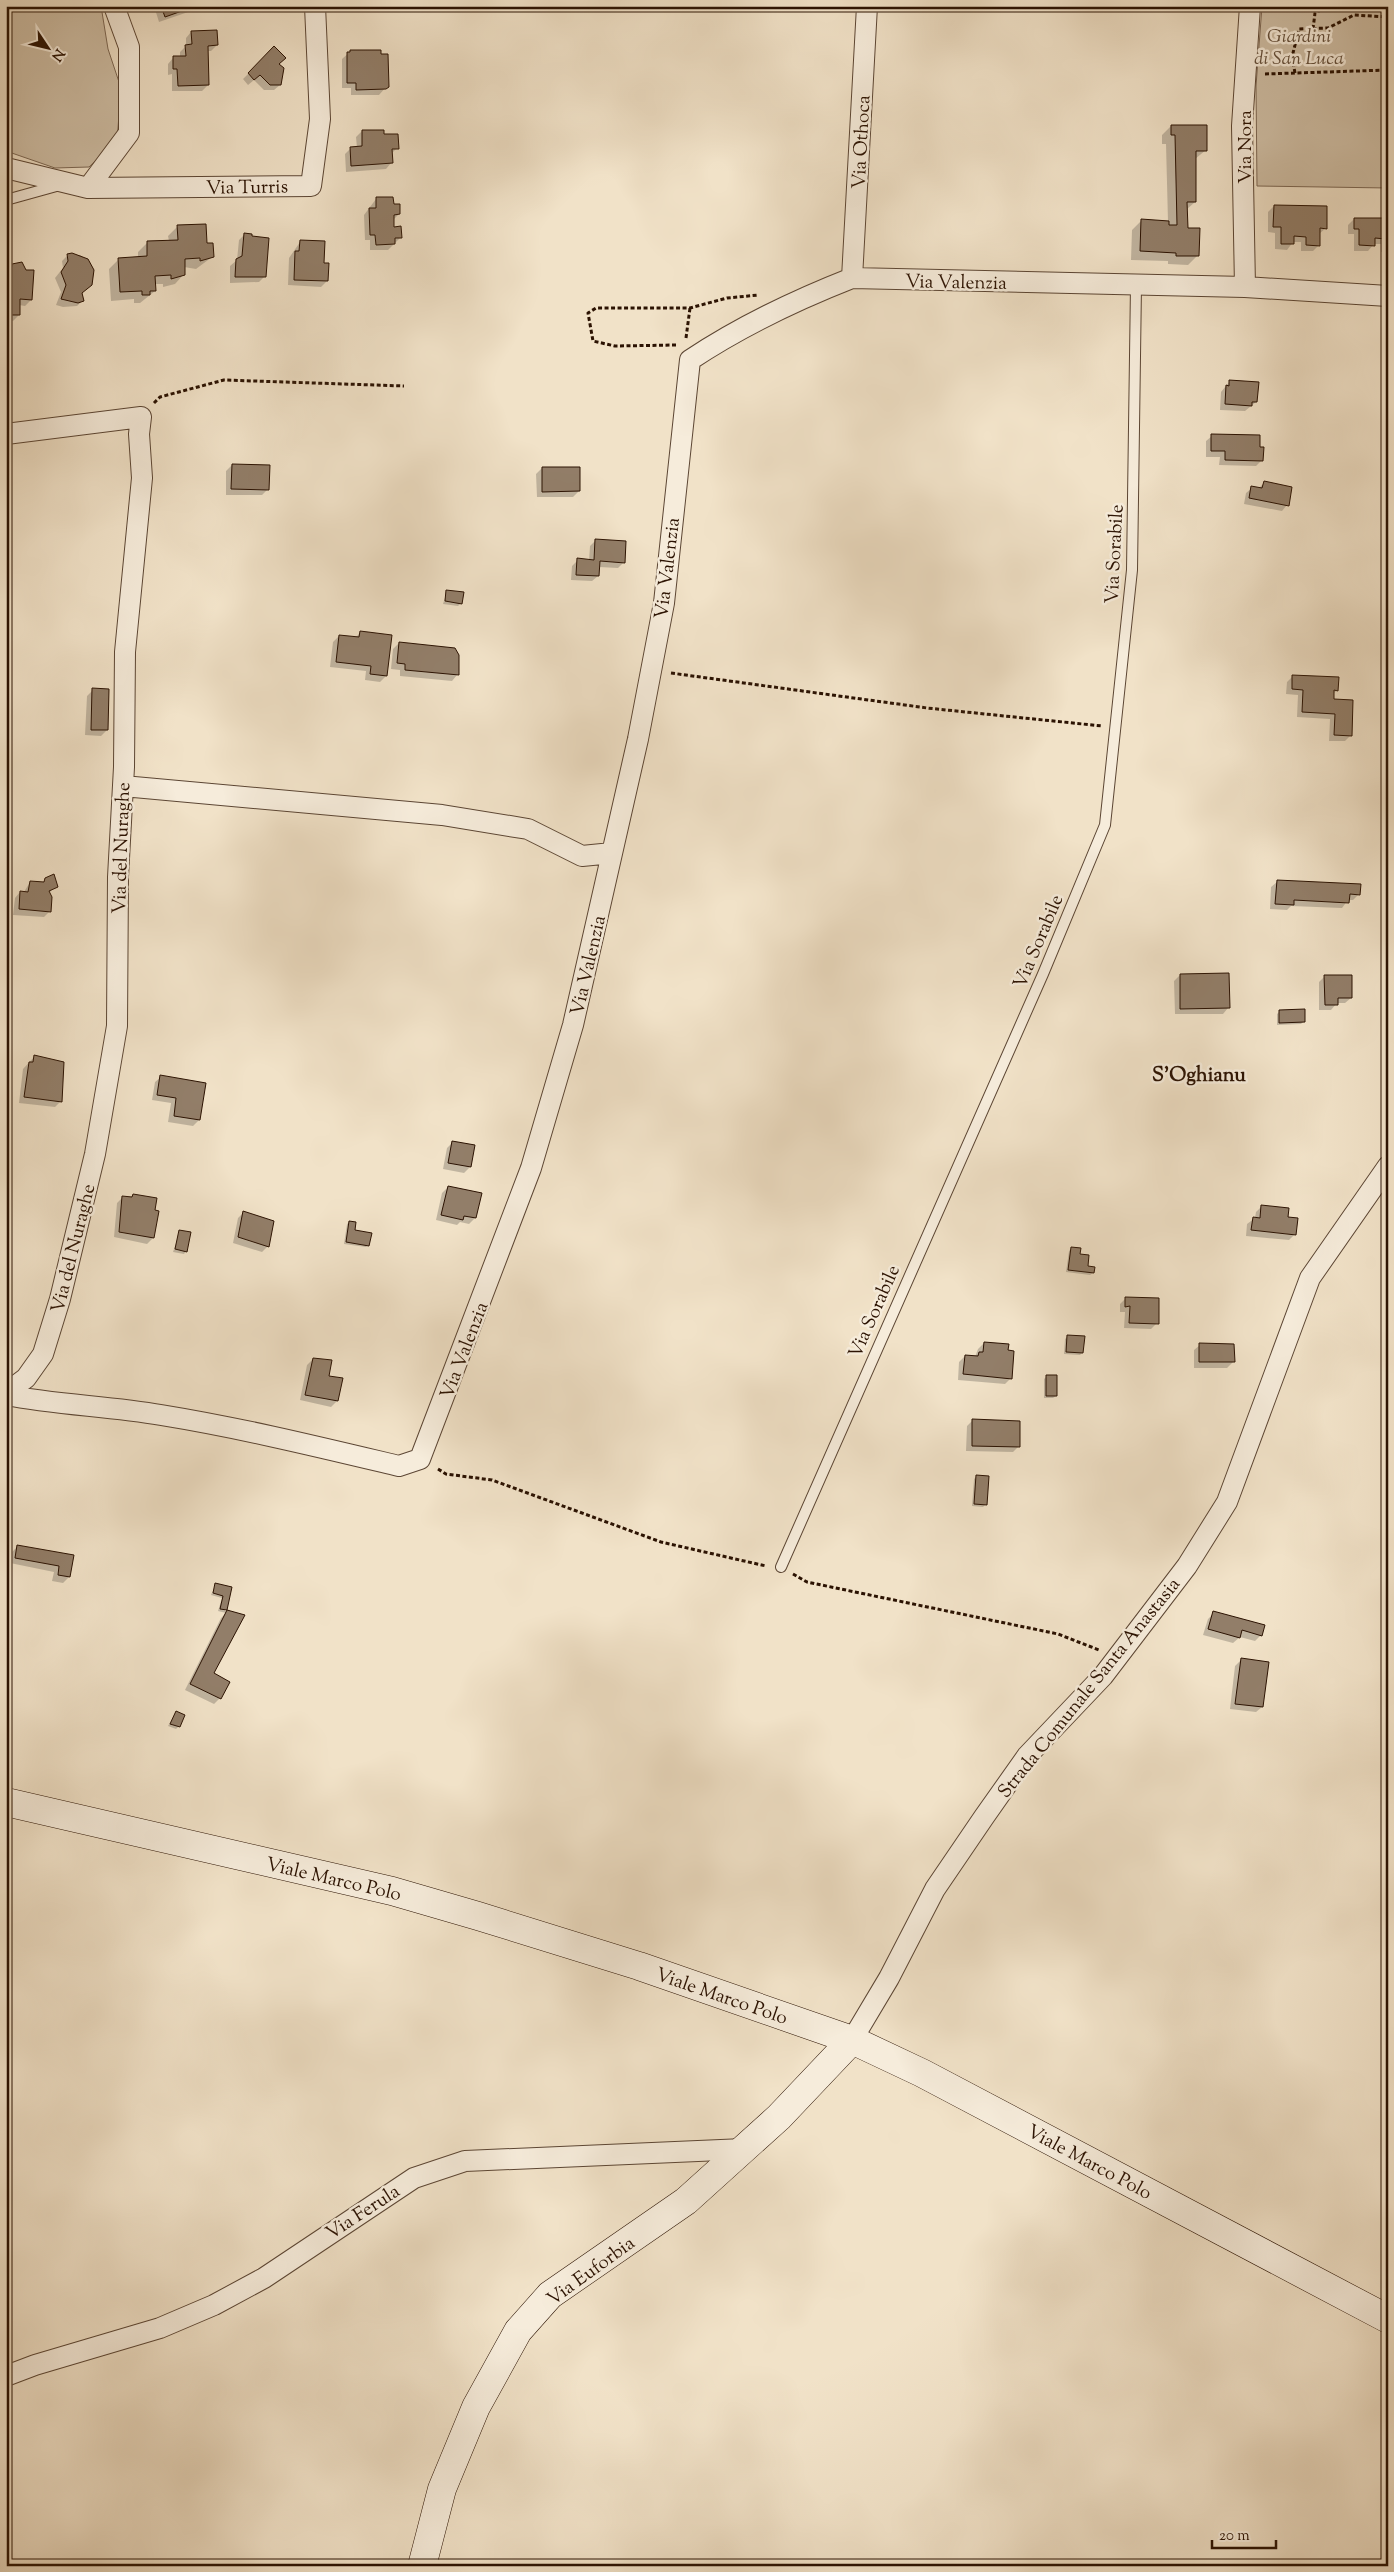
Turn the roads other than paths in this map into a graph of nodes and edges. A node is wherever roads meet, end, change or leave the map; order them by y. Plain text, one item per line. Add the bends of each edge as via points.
1 (114, 6) edge
2 (315, 6) edge
3 (867, 6) edge
4 (1250, 6) edge
5 (6, 168) edge
6 (68, 183) junction
7 (88, 188) junction
8 (6, 200) edge
9 (852, 278) junction
10 (1136, 285) junction
11 (1245, 287) junction
12 (1388, 296) edge
13 (6, 434) edge
14 (123, 786) junction
15 (612, 853) junction
16 (1388, 1166) edge
17 (6, 1394) edge
18 (781, 1566) dead end
19 (6, 1802) edge
20 (852, 2040) junction
21 (744, 2149) junction
22 (1388, 2319) edge
23 (6, 2376) edge
24 (422, 2566) edge

1 - 7 street via 129,47 129,133
2 - 7 street, Via Turris via 320,119 311,186
3 - 9 street, Via Othoca
4 - 11 street, Via Nora via 1242,126
5 - 6 street, Via Turris
6 - 7 street, Via Turris
6 - 8 lane
9 - 10 street, Via Valenzia
9 - 15 street, Via Valenzia via 804,297 688,354 664,603
10 - 11 street, Via Valenzia
10 - 18 lane, Via Sorabile via 1132,570 1106,825
11 - 12 street, Via Valenzia
13 - 14 street, Via del Nuraghe via 141,417 142,478 125,652
14 - 15 street via 442,815 528,829 582,856
14 - 17 street, Via del Nuraghe via 118,877 117,1026 95,1154 60,1299 43,1354 26,1378
15 - 17 street, Via Valenzia via 573,1025 531,1168 420,1460 398,1466 240,1429 158,1414 41,1402
16 - 20 street, Strada Comunale Santa Anastasia via 1310,1278 1227,1502 1187,1566 1103,1676 1027,1756 984,1817 935,1888 889,1978
19 - 20 main road, Viale Marco Polo via 402,1894 639,1966
20 - 21 main road, Via Euforbia
20 - 22 main road, Viale Marco Polo via 940,2082
21 - 23 street, Via Ferula via 465,2161 414,2178 264,2278 214,2305 160,2328
21 - 24 main road, Via Euforbia via 686,2201 550,2295 518,2331 476,2407 442,2489

